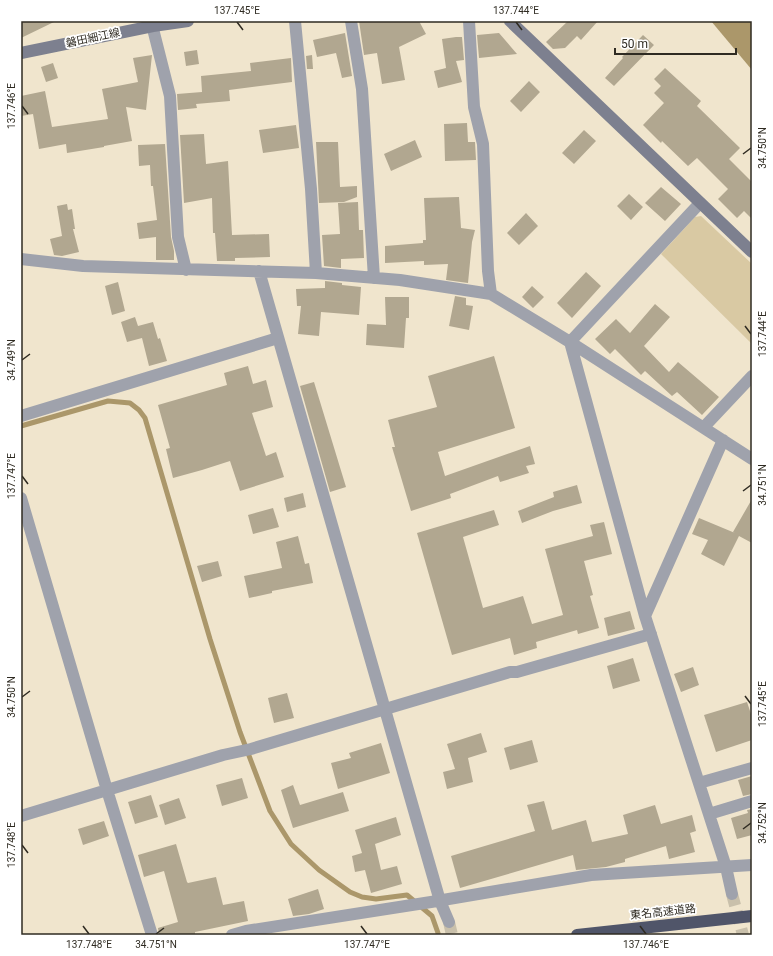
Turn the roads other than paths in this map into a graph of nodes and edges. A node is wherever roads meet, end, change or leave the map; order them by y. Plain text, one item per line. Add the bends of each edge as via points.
1 (188, 21) edge
2 (295, 21) edge
3 (351, 21) edge
4 (469, 21) edge
5 (510, 21) edge
6 (152, 24) edge
7 (21, 53) edge
8 (700, 203) junction
9 (752, 252) edge
10 (21, 260) edge
11 (186, 270) junction
12 (259, 271) junction
13 (316, 274) junction
14 (374, 278) junction
15 (491, 294) junction
16 (278, 338) junction
17 (570, 342) junction
18 (752, 376) edge
19 (21, 416) edge
20 (704, 427) junction
21 (723, 440) junction
22 (752, 459) edge
23 (21, 498) edge
24 (645, 616) junction
25 (651, 634) junction
26 (384, 709) junction
27 (752, 768) edge
28 (699, 783) junction
29 (107, 790) junction
30 (752, 801) edge
31 (709, 814) junction
32 (21, 816) edge
33 (752, 865) edge
34 (726, 867) junction
35 (732, 894) tunnel mouth
36 (436, 901) junction
37 (752, 916) edge
38 (448, 922) tunnel mouth
39 (152, 935) edge
40 (232, 935) edge
41 (577, 935) edge

1 - 6 street, 磐田細江線
2 - 13 street via 312,189
3 - 14 street via 362,89
4 - 15 street via 474,107 483,144
5 - 8 street
6 - 7 street, 磐田細江線
6 - 11 street via 170,96 178,237
8 - 9 street
8 - 17 street
10 - 11 street via 83,266
11 - 12 street
12 - 13 street
12 - 16 street
13 - 14 street
14 - 15 street
15 - 17 street
16 - 19 street
16 - 26 street
17 - 20 street
17 - 24 street
18 - 20 street
20 - 21 street
21 - 22 street
21 - 24 street
23 - 29 street
24 - 25 street
25 - 26 street
25 - 28 street
26 - 29 street
26 - 36 street
27 - 28 street
28 - 31 street
29 - 32 street
29 - 39 street
30 - 31 street
31 - 34 street
33 - 34 street
34 - 35 street
34 - 36 street via 591,875
36 - 38 street
36 - 40 street
37 - 41 highway, 東名高速道路

